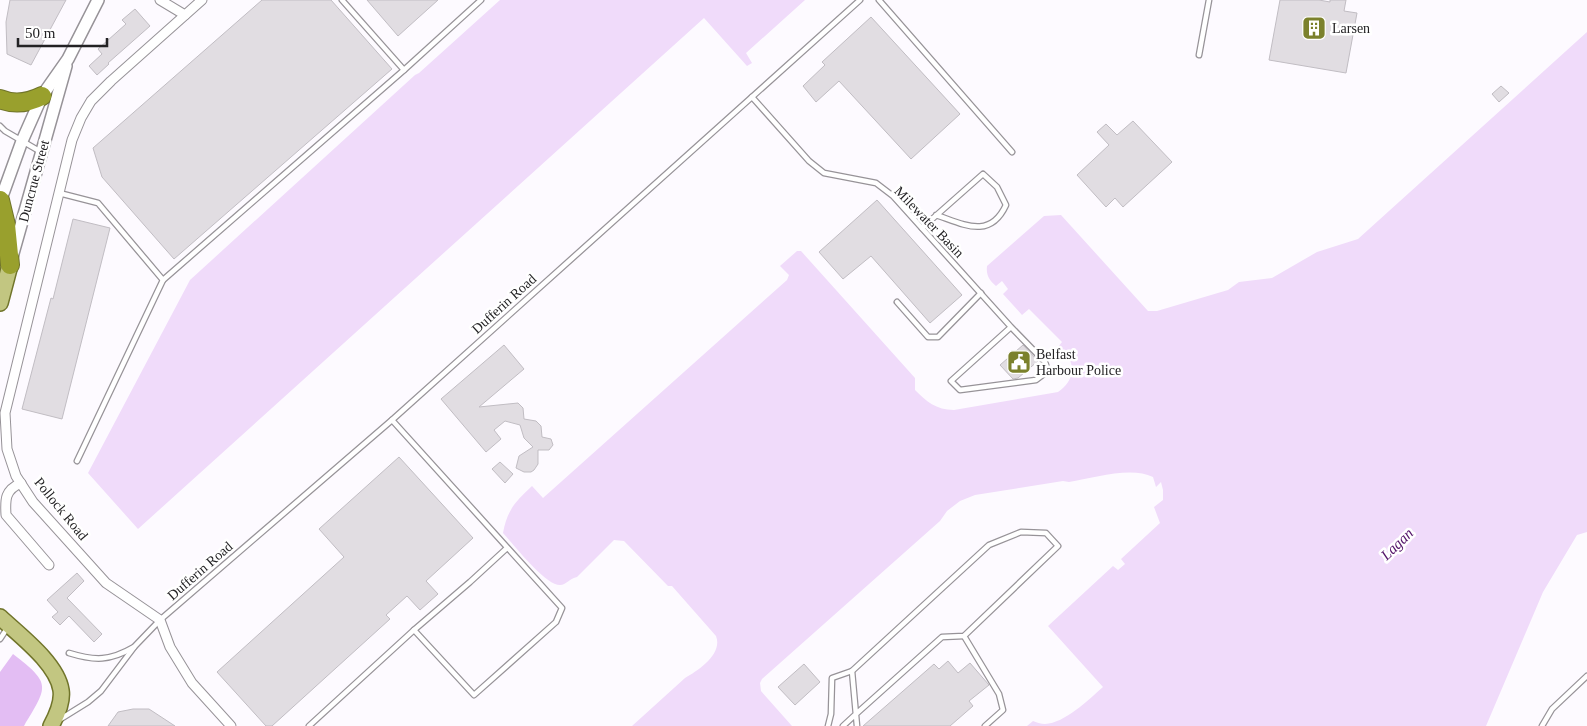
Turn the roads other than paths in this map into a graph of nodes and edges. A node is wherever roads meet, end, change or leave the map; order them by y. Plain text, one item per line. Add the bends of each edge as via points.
1 (98, 0) edge
2 (160, 0) edge
3 (202, 0) edge
4 (342, 0) edge
5 (481, 0) edge
6 (860, 0) edge
7 (879, 0) edge
8 (1209, 0) edge
9 (185, 15) junction
10 (1199, 55) dead end
11 (68, 59) junction
12 (404, 70) junction
13 (42, 96) junction
14 (752, 97) junction
15 (0, 99) edge
16 (0, 126) edge
17 (22, 141) junction
18 (41, 152) junction
19 (1012, 152) dead end
20 (58, 193) junction
21 (0, 201) edge
22 (936, 215) junction
23 (922, 228) junction
24 (10, 265) junction
25 (163, 280) junction
26 (981, 293) junction
27 (897, 302) dead end
28 (0, 303) edge
29 (1011, 327) junction
30 (392, 420) junction
31 (76, 460) dead end
32 (21, 483) junction
33 (507, 548) junction
34 (50, 565) dead end
35 (160, 620) junction
36 (5, 621) edge
37 (414, 630) junction
38 (964, 636) junction
39 (0, 639) edge
40 (135, 646) junction
41 (69, 653) dead end
42 (852, 671) junction
43 (1587, 676) edge
44 (856, 714) junction
45 (51, 725) edge
46 (231, 726) edge
47 (308, 726) edge
48 (828, 726) edge
49 (843, 726) edge
50 (857, 726) edge
51 (985, 726) edge
52 (1542, 726) edge

1 - 11 street, Duncrue Street
2 - 9 street
3 - 9 street, Pollock Road
4 - 12 lane
5 - 12 lane
6 - 14 lane, Dufferin Road
7 - 19 lane
8 - 10 lane
9 - 20 street, Pollock Road via 91,102 72,140
11 - 13 street, Duncrue Street
11 - 18 street, Duncrue Street
12 - 25 lane
13 - 15 highway via 15,104
13 - 17 street, Duncrue Street
14 - 23 lane, Milewater Basin via 816,167 824,173 876,183 893,196
14 - 30 lane, Dufferin Road
16 - 17 lane
17 - 18 lane
17 - 21 street, Duncrue Street
18 - 24 street, Duncrue Street
20 - 25 lane via 98,203
20 - 32 street, Pollock Road via 5,413 8,449
21 - 24 highway
22 - 22 lane via 983,174 997,187 1006,205 992,222 982,227 965,226
22 - 23 lane
23 - 26 lane, Milewater Basin
24 - 28 main road, Duncrue Street
25 - 31 lane
26 - 27 lane via 938,336 928,337
26 - 29 lane, Milewater Basin
29 - 29 lane, Milewater Basin via 951,381 960,390 1036,380 1048,371 1045,362
30 - 33 lane
30 - 35 lane, Dufferin Road
32 - 34 street via 8,492 6,515
32 - 35 street, Pollock Road via 38,508 106,583
33 - 37 lane
33 - 37 lane via 562,608 556,622 474,695
35 - 40 lane, Dufferin Road
35 - 46 street via 170,647 192,683
36 - 39 lane
36 - 45 main road via 49,665 58,679 60,702
37 - 47 lane
38 - 42 lane via 1058,546 1046,533 1021,532 989,545
38 - 44 lane via 942,637
38 - 51 lane via 999,694 1003,710
40 - 41 lane via 110,658 82,658
40 - 45 lane via 101,691
42 - 44 lane
42 - 48 lane via 832,678
43 - 52 lane via 1552,709
44 - 49 lane
44 - 50 lane

